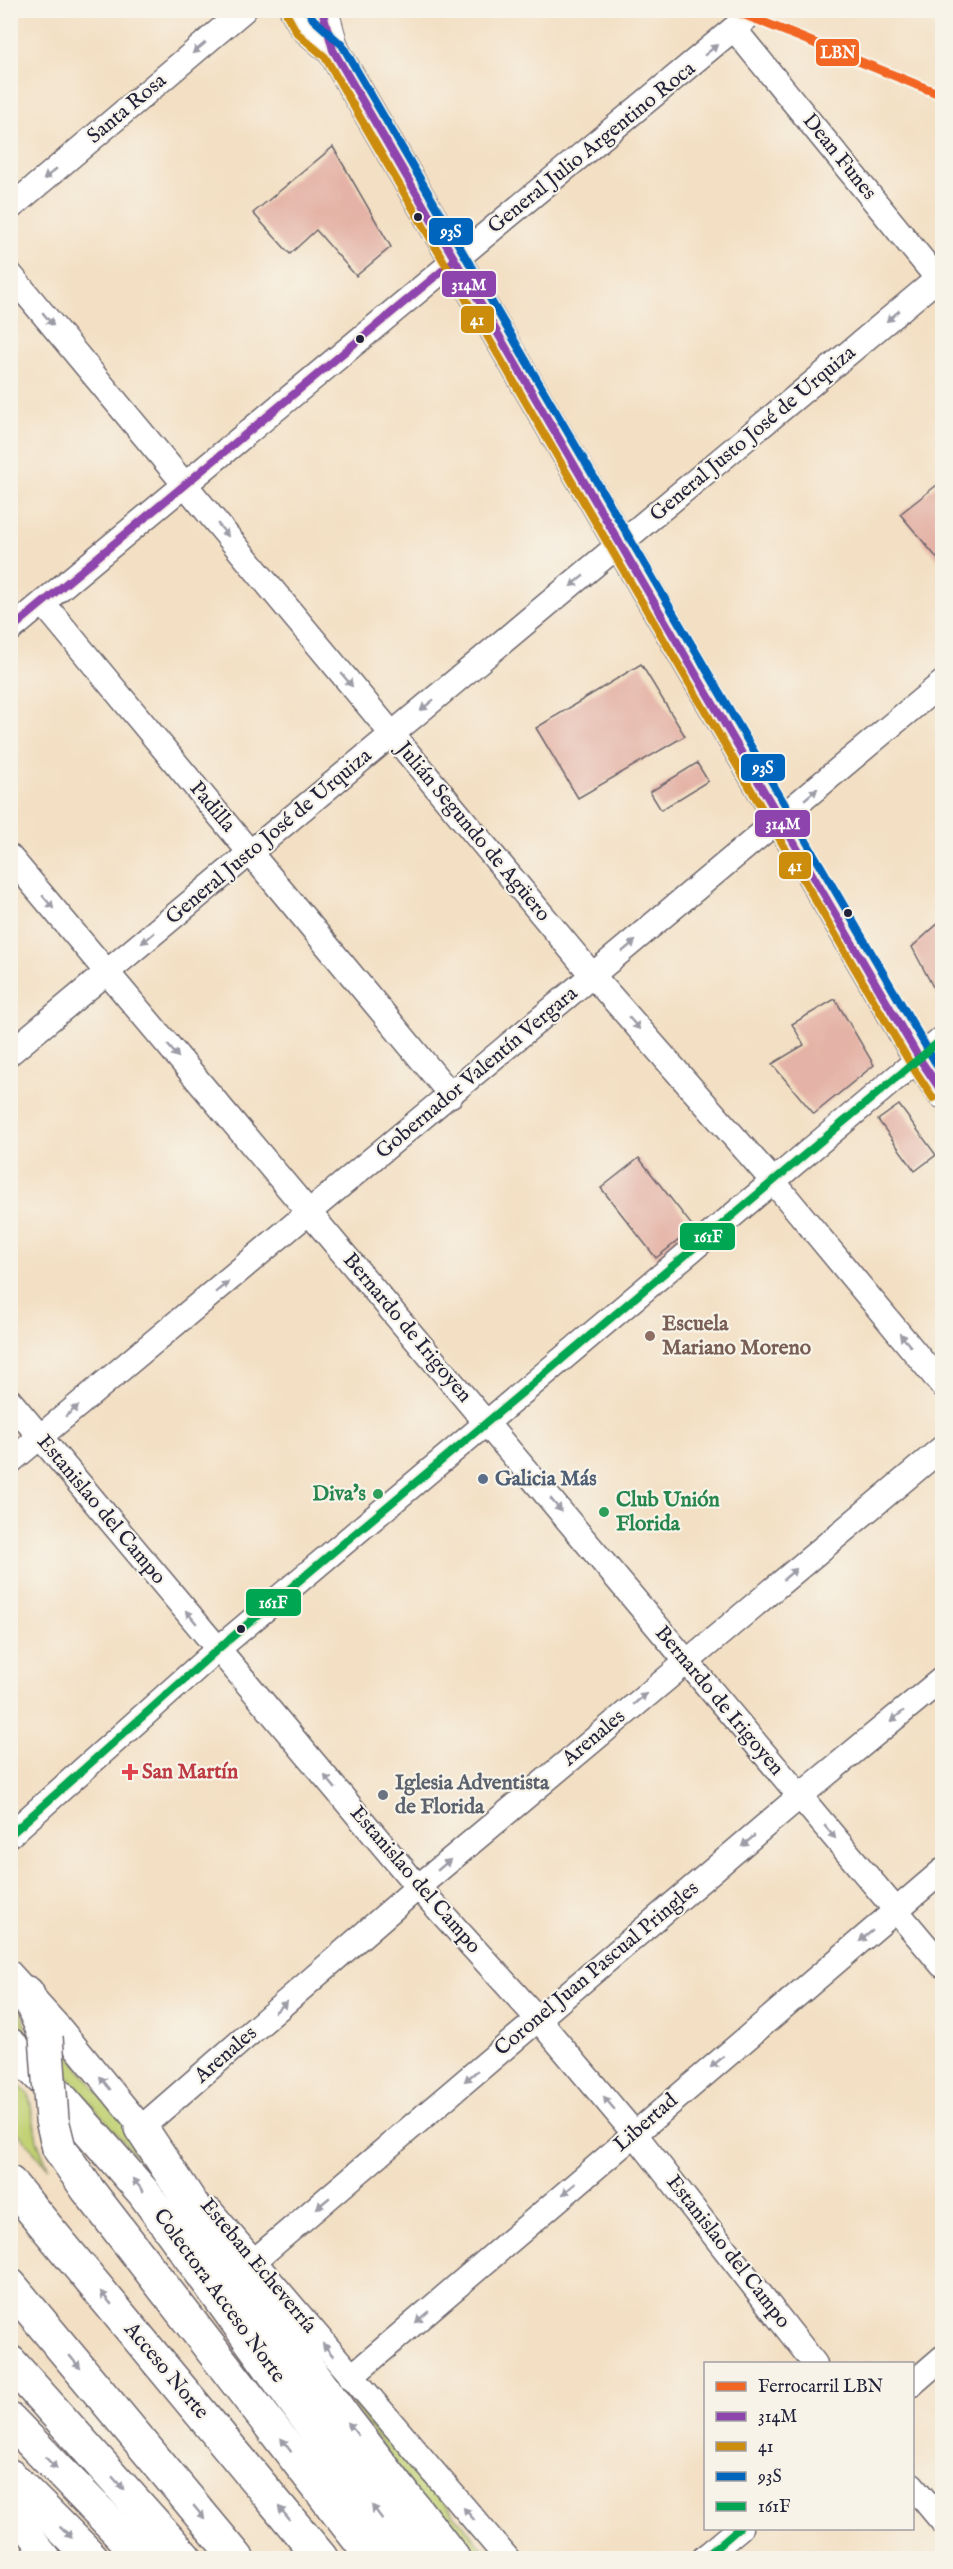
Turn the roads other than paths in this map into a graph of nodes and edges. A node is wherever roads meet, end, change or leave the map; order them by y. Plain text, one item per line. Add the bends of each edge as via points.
1 (244, 10) edge
2 (756, 10) edge
3 (310, 14) edge
4 (735, 30) junction
5 (10, 208) edge
6 (455, 260) junction
7 (10, 274) edge
8 (941, 279) edge
9 (186, 484) junction
10 (623, 544) junction
11 (43, 603) junction
12 (10, 630) edge
13 (942, 683) edge
14 (392, 734) junction
15 (782, 819) junction
16 (249, 852) junction
17 (10, 856) edge
18 (107, 973) junction
19 (593, 976) junction
20 (931, 1048) edge
21 (10, 1053) edge
22 (942, 1092) edge
23 (451, 1095) junction
24 (772, 1180) junction
25 (310, 1214) junction
26 (942, 1385) edge
27 (10, 1401) edge
28 (487, 1422) junction
29 (40, 1438) junction
30 (942, 1448) edge
31 (10, 1462) edge
32 (218, 1649) junction
33 (685, 1661) junction
34 (942, 1679) edge
35 (800, 1796) junction
36 (10, 1836) edge
37 (942, 1871) edge
38 (418, 1887) junction
39 (896, 1910) junction
40 (942, 1965) edge
41 (19, 1983) edge
42 (538, 2019) junction
43 (10, 2045) edge
44 (141, 2128) junction
45 (634, 2133) junction
46 (10, 2183) edge
47 (254, 2261) junction
48 (10, 2285) edge
49 (942, 2358) edge
50 (10, 2362) edge
51 (813, 2362) edge
52 (351, 2378) junction
53 (914, 2382) edge
54 (10, 2421) edge
55 (10, 2476) edge
56 (914, 2487) edge
57 (10, 2511) edge
58 (942, 2521) edge
59 (740, 2530) edge
60 (49, 2559) edge
61 (93, 2559) edge
62 (144, 2559) edge
63 (185, 2559) edge
64 (237, 2559) edge
65 (321, 2559) edge
66 (373, 2559) edge
67 (412, 2559) edge
68 (453, 2559) edge
69 (507, 2559) edge
70 (704, 2559) edge

1 -> 5 street, Santa Rosa
2 - 4 street, General Julio Argentino Roca
3 - 6 main road
6 -> 4 street, General Julio Argentino Roca
4 - 8 street, Dean Funes
6 - 9 street, General Julio Argentino Roca
6 - 10 main road
7 -> 9 street, Julián Segundo de Agüero
8 -> 10 street, General Justo José de Urquiza
9 - 11 street, General Julio Argentino Roca
9 -> 14 street, Julián Segundo de Agüero
10 -> 14 street, General Justo José de Urquiza
10 - 15 main road
11 - 12 street, General Julio Argentino Roca
11 - 16 street, Padilla
15 -> 13 street, Gobernador Valentín Vergara
14 - 16 street, General Justo José de Urquiza
14 - 19 street, Julián Segundo de Agüero
19 -> 15 street, Gobernador Valentín Vergara
15 - 20 main road
16 -> 18 street, General Justo José de Urquiza
16 - 23 street, Padilla
17 -> 18 street, Bernardo de Irigoyen
18 - 21 street, General Justo José de Urquiza
18 -> 25 street, Bernardo de Irigoyen
19 - 23 street, Gobernador Valentín Vergara
19 -> 24 street, Julián Segundo de Agüero
20 - 22 main road
20 - 24 street
23 - 25 street, Gobernador Valentín Vergara
26 -> 24 street, Julián Segundo de Agüero
24 - 28 street
25 - 28 street, Bernardo de Irigoyen
29 -> 25 street, Gobernador Valentín Vergara
27 - 29 street, Estanislao del Campo
28 - 32 street
28 -> 33 street, Bernardo de Irigoyen
29 - 31 street, Gobernador Valentín Vergara
32 -> 29 street, Estanislao del Campo
33 -> 30 street, Arenales
32 - 36 street
38 -> 32 street, Estanislao del Campo
33 - 35 street, Bernardo de Irigoyen
38 -> 33 street, Arenales
34 -> 35 street, Coronel Juan Pascual Pringles
35 -> 39 street, Bernardo de Irigoyen
35 -> 42 street, Coronel Juan Pascual Pringles
37 - 39 street, Libertad
38 - 42 street, Estanislao del Campo
44 -> 38 street, Arenales
39 - 40 street, Bernardo de Irigoyen
39 -> 45 street, Libertad
44 -> 41 street, Esteban Echeverría
66 -> 41 highway, bridge via 59,2148 52,2120 46,2037
45 -> 42 street, Estanislao del Campo
42 -> 47 street, Coronel Juan Pascual Pringles
67 -> 43 highway, Colectora Acceso Norte via 144,2193
44 - 47 street, Esteban Echeverría
68 -> 44 highway via 230,2262
45 - 51 street, Estanislao del Campo
45 -> 52 street, Libertad
65 -> 46 highway, Acceso Norte
52 -> 47 street, Esteban Echeverría
48 -> 64 highway
49 - 53 street
50 -> 63 highway
69 -> 52 street, Esteban Echeverría
54 -> 62 highway
55 -> 61 highway
56 - 58 street
57 - 60 street
59 - 70 street

